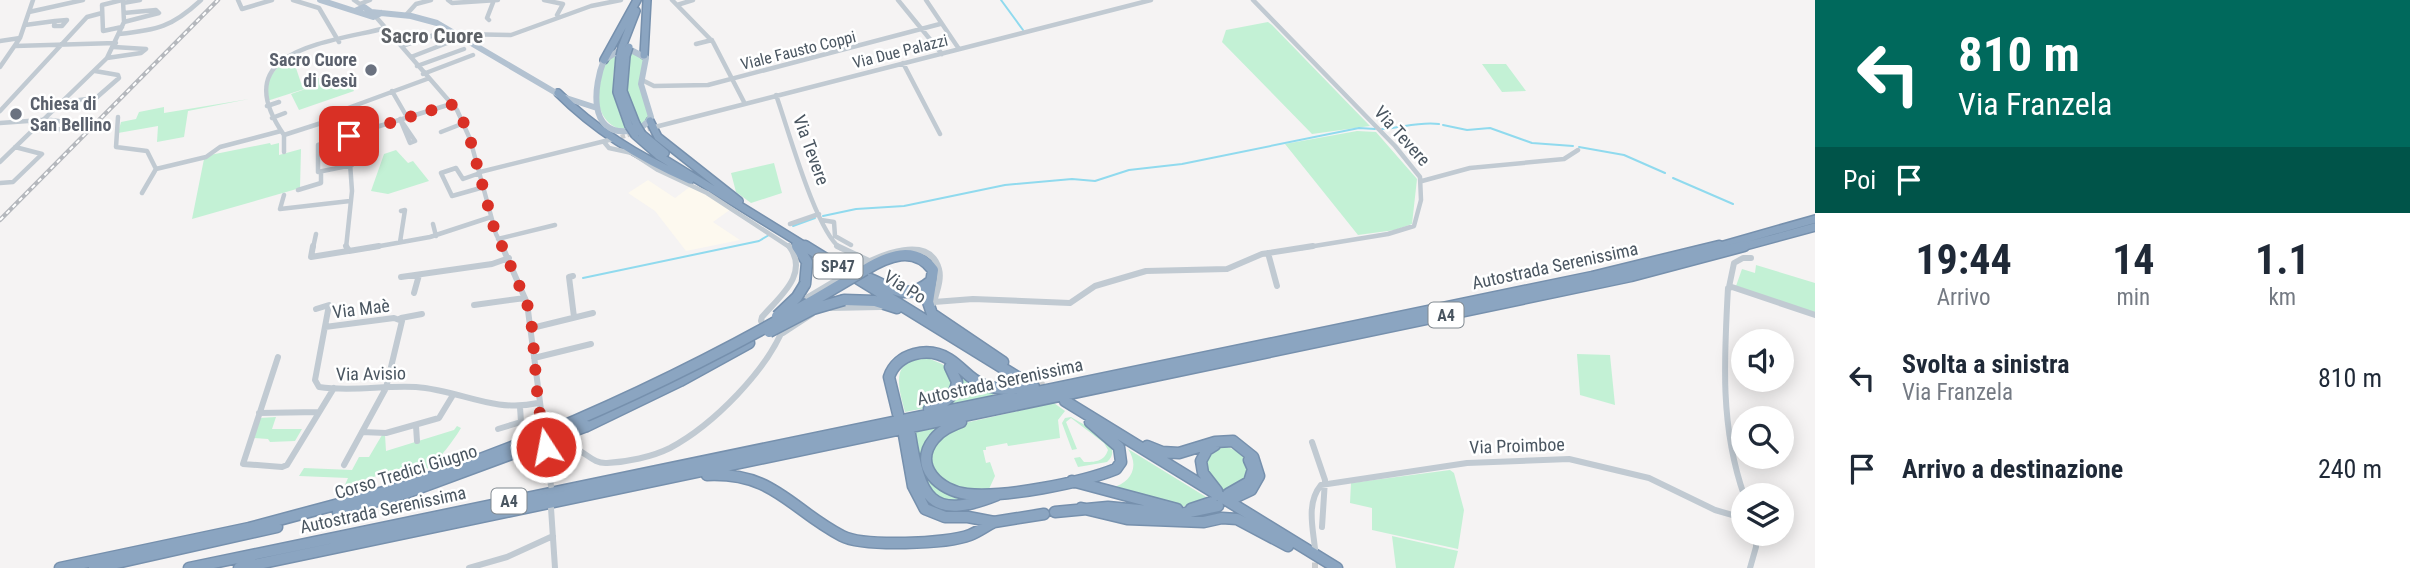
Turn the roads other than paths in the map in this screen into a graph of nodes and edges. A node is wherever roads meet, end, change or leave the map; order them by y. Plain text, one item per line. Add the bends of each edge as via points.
1 (33, 0) edge
2 (54, 0) edge
3 (83, 0) edge
4 (139, 0) edge
5 (201, 0) edge
6 (238, 0) edge
7 (272, 0) edge
8 (293, 0) edge
9 (320, 0) edge
10 (354, 0) edge
11 (370, 0) edge
12 (431, 0) edge
13 (448, 0) edge
14 (496, 0) edge
15 (544, 0) edge
16 (621, 0) edge
17 (642, 0) edge
18 (671, 0) edge
19 (693, 0) edge
20 (898, 0) edge
21 (926, 0) edge
22 (1151, 0) edge
23 (1253, 0) edge
24 (73, 1) edge
25 (122, 1) edge
26 (677, 5) junction
27 (52, 8) junction
28 (361, 9) junction
29 (29, 12) junction
30 (102, 13) junction
31 (124, 13) junction
32 (376, 14) junction
33 (406, 15) junction
34 (541, 17) dead end
35 (559, 17) junction
36 (489, 20) dead end
37 (55, 21) dead end
38 (546, 21) junction
39 (526, 22) dead end
40 (123, 24) junction
41 (940, 24) junction
42 (25, 25) junction
43 (386, 27) junction
44 (529, 30) junction
45 (923, 30) junction
46 (446, 31) dead end
47 (120, 34) junction
48 (459, 36) junction
49 (20, 38) junction
50 (712, 40) junction
51 (0, 41) edge
52 (339, 42) junction
53 (64, 44) junction
54 (696, 44) dead end
55 (115, 45) junction
56 (15, 46) junction
57 (402, 46) junction
58 (464, 49) dead end
59 (959, 49) junction
60 (942, 54) junction
61 (473, 55) dead end
62 (644, 55) junction
63 (411, 57) junction
64 (107, 58) junction
65 (604, 60) junction
66 (903, 63) junction
67 (417, 66) junction
68 (0, 67) edge
69 (95, 71) junction
70 (425, 76) junction
71 (641, 79) junction
72 (734, 79) junction
73 (660, 87) junction
74 (392, 91) junction
75 (594, 91) junction
76 (558, 93) junction
77 (643, 95) junction
78 (776, 96) junction
79 (62, 102) junction
80 (279, 102) dead end
81 (744, 102) dead end
82 (451, 104) junction
83 (267, 106) junction
84 (1, 108) edge
85 (597, 108) junction
86 (285, 113) dead end
87 (118, 117) dead end
88 (340, 117) junction
89 (407, 117) junction
90 (271, 118) junction
91 (43, 119) junction
92 (400, 119) junction
93 (0, 123) edge
94 (464, 124) junction
95 (653, 124) junction
96 (608, 127) junction
97 (32, 131) junction
98 (441, 132) dead end
99 (282, 133) junction
100 (639, 134) junction
101 (940, 134) dead end
102 (345, 135) junction
103 (613, 139) tunnel mouth
104 (604, 142) junction
105 (589, 143) dead end
106 (15, 147) junction
107 (1578, 150) dead end
108 (284, 152) dead end
109 (550, 154) junction
110 (652, 161) junction
111 (0, 162) edge
112 (352, 165) junction
113 (437, 167) dead end
114 (156, 169) junction
115 (480, 172) junction
116 (321, 173) junction
117 (441, 173) junction
118 (1422, 181) junction
119 (0, 183) edge
120 (484, 187) junction
121 (298, 191) dead end
122 (142, 193) dead end
123 (284, 195) dead end
124 (729, 200) junction
125 (350, 201) junction
126 (746, 206) junction
127 (491, 217) junction
128 (820, 217) junction
129 (760, 219) junction
130 (1815, 219) edge
131 (790, 223) dead end
132 (433, 224) dead end
133 (555, 225) dead end
134 (1815, 227) edge
135 (316, 234) dead end
136 (436, 236) junction
137 (498, 239) junction
138 (851, 245) dead end
139 (349, 251) junction
140 (815, 252) junction
141 (1268, 253) junction
142 (509, 258) junction
143 (1751, 258) dead end
144 (861, 269) junction
145 (419, 275) junction
146 (573, 276) dead end
147 (401, 277) dead end
148 (932, 280) junction
149 (1277, 286) dead end
150 (1729, 287) junction
151 (414, 293) dead end
152 (823, 296) junction
153 (525, 298) junction
154 (934, 302) junction
155 (474, 305) dead end
156 (316, 309) dead end
157 (904, 312) junction
158 (593, 313) dead end
159 (422, 314) dead end
160 (811, 314) junction
161 (1815, 315) edge
162 (574, 317) junction
163 (401, 318) junction
164 (939, 320) junction
165 (325, 327) junction
166 (532, 328) junction
167 (946, 333) junction
168 (782, 334) junction
169 (749, 343) junction
170 (591, 344) dead end
171 (717, 354) junction
172 (278, 357) dead end
173 (534, 358) junction
174 (1007, 365) junction
175 (1157, 367) junction
176 (334, 388) junction
177 (386, 388) junction
178 (453, 394) junction
179 (1061, 401) tunnel mouth
180 (538, 403) junction
181 (520, 407) junction
182 (1006, 408) junction
183 (319, 412) junction
184 (259, 413) junction
185 (1087, 418) junction
186 (416, 426) junction
187 (498, 429) dead end
188 (362, 432) junction
189 (829, 435) junction
190 (417, 441) dead end
191 (1312, 442) dead end
192 (547, 453) junction
193 (344, 465) dead end
194 (1067, 480) junction
195 (650, 482) junction
196 (1325, 483) junction
197 (1740, 483) edge
198 (551, 486) dead end
199 (406, 489) junction
200 (1005, 491) junction
201 (1081, 508) junction
202 (552, 510) dead end
203 (1244, 511) junction
204 (1731, 515) edge
205 (994, 522) junction
206 (1322, 527) dead end
207 (553, 536) junction
208 (1289, 543) junction
209 (1756, 546) edge
210 (1315, 549) tunnel mouth
211 (60, 568) edge
212 (94, 568) edge
213 (189, 568) edge
214 (239, 568) edge
215 (469, 568) edge
216 (555, 568) edge
217 (1326, 568) edge
218 (1337, 568) edge
219 (1750, 568) edge

1 - 29 street
2 - 27 street
3 - 24 street
4 - 25 street
5 - 47 street via 168,28
6 - 7 street via 242,9
8 - 52 street via 319,8
9 - 28 main road
10 - 28 street
11 - 28 street
12 - 33 street via 416,4
13 - 14 street
14 - 36 street
15 - 35 street via 563,4
16 - 35 street
17 - 62 highway
17 - 65 highway
17 - 100 highway, SP47, bridge via 615,90 618,105
18 - 26 street
19 - 26 street
20 - 45 street
21 - 41 street
22 - 59 street, Via Due Palazzi
23 - 118 street, Via Tevere via 1395,146
24 - 27 street
25 - 30 street via 102,5
25 - 31 street
26 - 50 street
27 - 29 street
28 - 32 main road
29 - 42 street
30 - 40 street via 103,31
30 - 53 street via 87,17
31 - 40 street
31 - 40 street via 159,13
32 - 33 main road
32 - 43 street
33 - 48 main road via 437,23
34 - 38 street
35 - 38 street
37 - 42 street
38 - 44 street
39 - 44 street
40 - 47 street
41 - 45 street, Viale Fausto Coppi
41 - 59 street
42 - 49 street
43 - 52 street
43 - 57 street
44 - 48 street via 504,36
45 - 60 street
45 - 72 street, Viale Fausto Coppi
46 - 57 street
47 - 55 street
48 - 63 street
48 - 76 main road
49 - 51 street
49 - 56 street
50 - 54 street
50 - 72 street
52 - 83 street via 276,64 265,87
53 - 55 street
53 - 56 street
53 - 84 street
55 - 64 street
55 - 64 street via 146,49
56 - 68 street
57 - 63 street
58 - 67 street
59 - 60 street, Via Due Palazzi
60 - 66 street, Via Due Palazzi
61 - 70 street
62 - 65 main road via 624,50
62 - 71 main road via 647,61
63 - 67 street
64 - 69 street
65 - 75 main road
66 - 78 street, Via Due Palazzi
66 - 101 street
67 - 70 street
69 - 79 street
69 - 79 street via 119,78 96,98
70 - 74 street
70 - 82 street
71 - 73 street
71 - 77 main road
72 - 73 street, Viale Fausto Coppi
72 - 81 street
73 - 77 street
74 - 88 street via 340,111
74 - 89 street
75 - 76 main road via 578,99
75 - 85 main road
76 - 85 main road
76 - 110 highway, SP47
77 - 95 main road
78 - 95 street, Via Due Palazzi
78 - 128 street, Via Tevere
79 - 91 street
80 - 83 street
82 - 89 street
82 - 94 street
83 - 90 street
85 - 96 main road
86 - 90 street
87 - 114 street via 116,147 147,151
88 - 99 street
88 - 102 street
89 - 92 street
90 - 99 street
91 - 93 street
91 - 97 street
91 - 97 street via 72,123 63,129
92 - 92 street via 410,143 415,142 403,121
92 - 102 street
94 - 98 street
94 - 115 street
95 - 96 main road via 627,131
95 - 126 highway, SP47 via 658,137
96 - 110 highway, SP47
97 - 106 street
99 - 108 street
99 - 114 street via 220,147 206,157
100 - 124 highway, SP47 via 659,156
100 - 126 highway, SP47
102 - 112 street
102 - 116 street via 318,145
103 - 104 street
104 - 109 street
104 - 168 street via 612,150 632,153 707,193 791,247 797,261 794,280 761,321 774,334
105 - 109 street
106 - 111 street
106 - 119 street via 42,155 13,182
107 - 118 street via 1553,161 1481,167
109 - 115 street
110 - 124 highway, SP47
112 - 116 street
112 - 125 street
113 - 117 street
114 - 122 street
115 - 117 street via 464,178 456,168
115 - 120 street
116 - 121 street via 321,183
117 - 120 street via 453,199
118 - 141 street, Via Tevere via 1416,223 1405,230
120 - 127 street
123 - 125 street via 280,209
124 - 129 highway, Via Po / SP47
125 - 139 street
126 - 144 highway, Via Po / SP47
127 - 136 street
127 - 137 street
128 - 131 street
128 - 138 street, Via Tevere via 834,222 835,236
128 - 144 street, Via Tevere via 837,246
129 - 140 highway, Via Po / SP47
129 - 171 highway, bridge via 801,250 808,266 804,285 778,315
130 - 175 highway, Autostrada Serenissima / A4 via 1649,264
132 - 136 street
133 - 137 street
134 - 182 highway, Autostrada Serenissima / A4 via 1643,274
135 - 139 street via 312,257
136 - 139 street
137 - 142 street
140 - 160 street via 836,272 840,283 835,294
140 - 167 highway, Via Po / SP47
141 - 149 street
141 - 154 street, Via Tevere via 1227,269 1146,271 1095,286 1070,303
142 - 145 street
142 - 153 street
143 - 150 street via 1734,263
144 - 148 highway via 905,293
144 - 148 highway via 909,254 927,262 933,270
144 - 152 highway, bridge
144 - 154 street via 884,253 903,249 928,256 939,270
144 - 168 street, bridge via 786,311
144 - 174 highway, Via Po / SP47
145 - 147 street
145 - 151 street
146 - 162 street via 569,277
148 - 164 highway via 928,305
150 - 161 street
150 - 197 street via 1724,376 1732,463
152 - 169 highway, bridge
152 - 171 highway, bridge
153 - 155 street
153 - 166 street
154 - 164 street
156 - 165 street via 329,305
157 - 160 street via 863,306
157 - 167 highway
157 - 169 highway, bridge via 875,301 844,300 813,309
158 - 162 street
159 - 163 street, Via Maè
160 - 168 street
162 - 166 street
163 - 165 street, Via Maè
163 - 177 street, Via Maè
164 - 174 highway
165 - 176 street, Via Avisio via 315,380 319,387
166 - 173 street
167 - 174 highway, Via Po / SP47 via 1031,382
168 - 192 street via 735,398 671,448 606,463 574,449
169 - 199 highway, Corso Tredici Giugno, bridge via 587,426 495,462
170 - 173 street
171 - 199 highway, Corso Tredici Giugno, bridge via 565,428
172 - 184 street
173 - 180 street
175 - 189 highway, Autostrada Serenissima / A4
175 - 189 highway, A4 via 1008,390 974,381 940,355 915,354 899,361 890,374 889,385 900,413 894,380 904,363 914,358 928,357 952,369 957,386 944,403
176 - 177 street, Via Avisio
176 - 183 street
177 - 178 street, Via Avisio via 429,388
177 - 188 street, Via Maè
178 - 181 street, Via Avisio via 492,407
178 - 186 street via 442,417
179 - 185 highway
180 - 181 street, Via Avisio
180 - 192 street
181 - 187 street via 521,422
182 - 195 highway, Autostrada Serenissima / A4
182 - 200 highway via 947,427 930,441 925,455 930,474 944,487 969,495
183 - 184 street
183 - 184 street via 289,463 282,467 242,462
185 - 194 highway via 1119,447 1121,462 1107,474
185 - 203 highway
185 - 203 highway via 1161,452 1184,452 1217,440 1239,445 1253,456 1259,475 1252,488 1230,497 1249,482 1253,469 1241,451 1229,446 1206,450 1201,459 1202,475
185 - 208 highway
186 - 188 street via 386,433
186 - 190 street
188 - 193 street, Via Maè
189 - 213 highway, Autostrada Serenissima / A4
191 - 196 street
192 - 198 street
194 - 200 highway
194 - 201 highway via 1178,509 1215,504 1187,515
195 - 205 highway via 713,474 751,477 841,536 864,542 963,537
195 - 214 highway, Autostrada Serenissima / A4
196 - 204 street, Via Proimboe via 1467,463 1569,460 1649,478
196 - 206 street
196 - 210 street via 1313,494
199 - 211 highway, Corso Tredici Giugno
199 - 212 highway, Corso Tredici Giugno via 244,536
200 - 205 highway via 966,506 930,500 915,469 907,435 909,473 922,506 945,517
201 - 205 highway
201 - 208 highway via 1127,519 1237,519
202 - 207 street
203 - 208 highway
207 - 215 street
207 - 216 street
208 - 217 highway
208 - 218 highway
209 - 219 street

